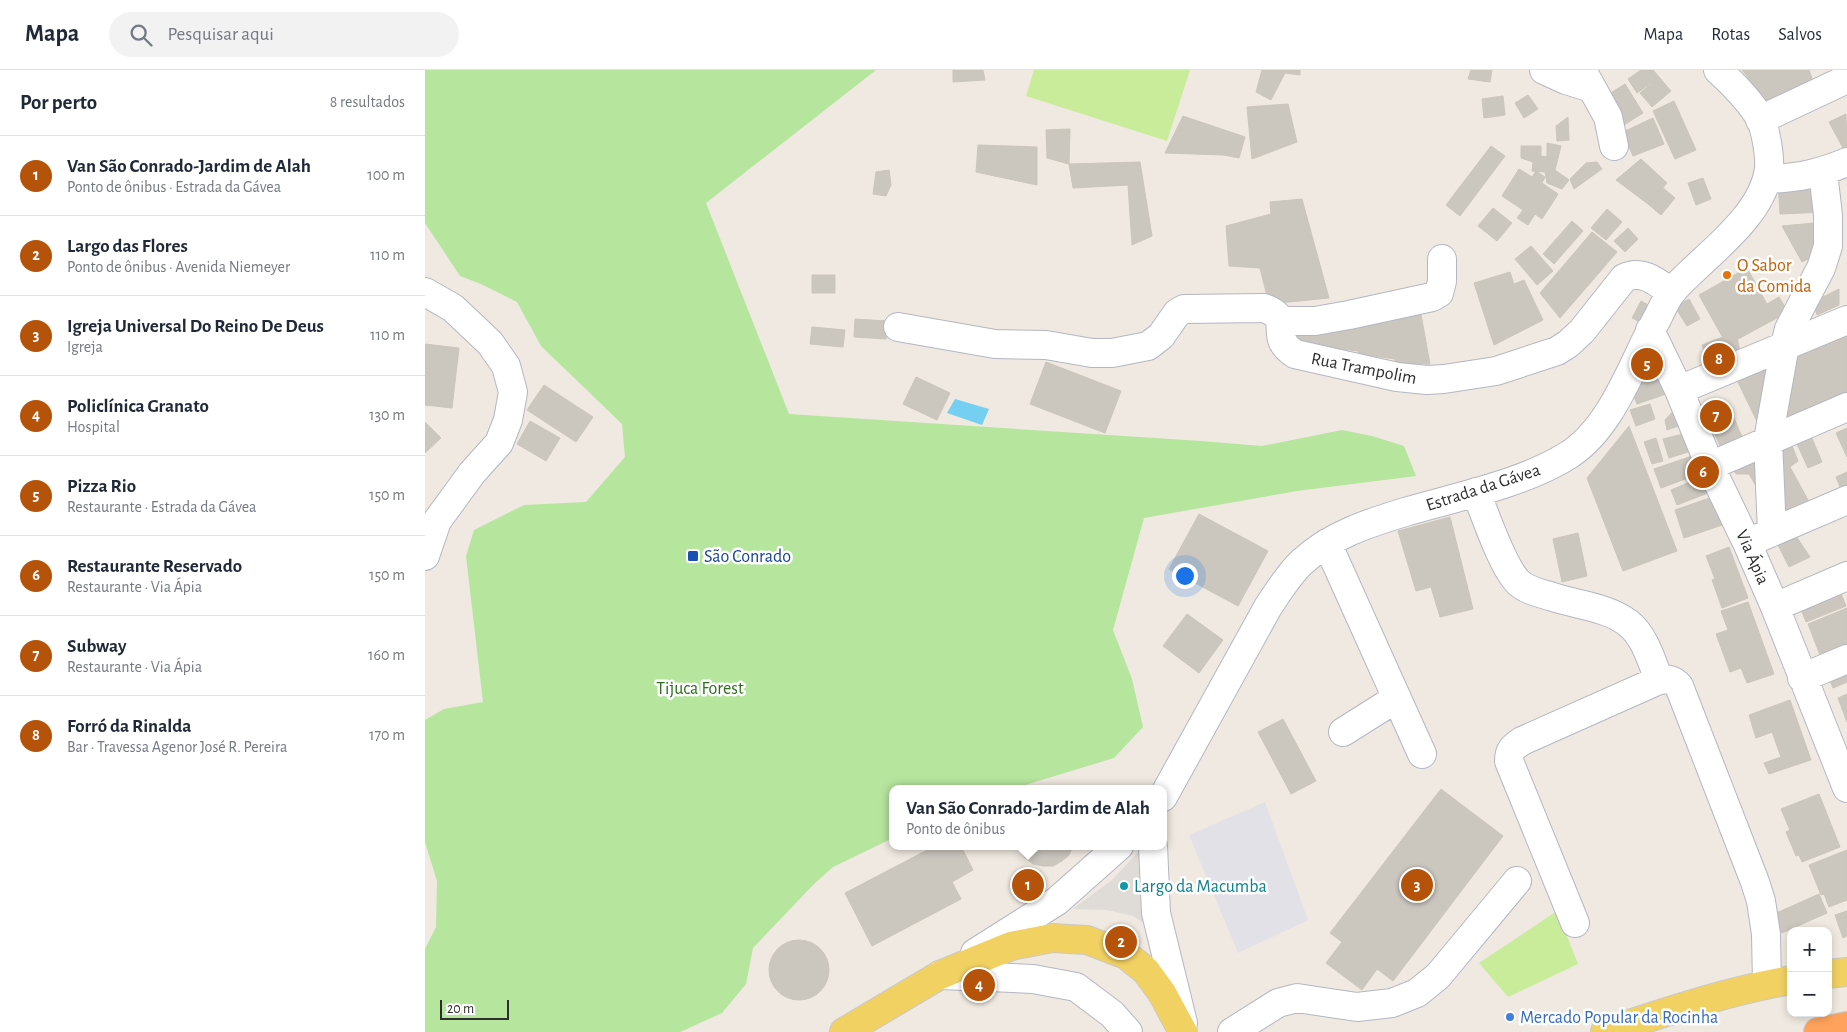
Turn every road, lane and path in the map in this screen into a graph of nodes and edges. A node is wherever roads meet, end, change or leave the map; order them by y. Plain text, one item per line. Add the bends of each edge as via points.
1 (1544, 70) edge
2 (1718, 70) edge
3 (1587, 79) edge
4 (1847, 79) edge
5 (1761, 120) junction
6 (1614, 146) dead end
7 (1835, 167) edge
8 (1767, 179) junction
9 (1837, 244) edge
10 (1442, 260) dead end
11 (425, 292) edge
12 (1671, 292) junction
13 (1847, 320) edge
14 (1280, 321) junction
15 (898, 327) dead end
16 (1650, 330) junction
17 (1785, 345) junction
18 (1679, 390) junction
19 (1847, 407) edge
20 (1767, 440) junction
21 (1710, 466) junction
22 (1476, 492) junction
23 (1847, 500) edge
24 (1772, 532) junction
25 (1327, 543) junction
26 (1747, 543) junction
27 (425, 556) edge
28 (1847, 576) edge
29 (1775, 607) junction
30 (1847, 659) edge
31 (1802, 678) junction
32 (1659, 680) junction
33 (1397, 698) junction
34 (1343, 732) dead end
35 (1839, 747) edge
36 (1422, 754) dead end
37 (1847, 788) edge
38 (1167, 790) edge
39 (1114, 850) edge
40 (1153, 850) edge
41 (1517, 881) dead end
42 (1575, 924) dead end
43 (1847, 972) edge
44 (1832, 974) edge
45 (940, 975) junction
46 (1779, 982) edge
47 (1847, 1026) edge
48 (844, 1032) edge
49 (1128, 1032) edge
50 (1184, 1032) edge
51 (1232, 1032) edge
52 (1605, 1032) edge
53 (1818, 1032) edge

1 - 3 street via 1566,80
2 - 5 street, Estrada da Gávea
3 - 6 street via 1608,117
4 - 5 street
5 - 8 street, Estrada da Gávea via 1767,146
7 - 8 street via 1791,178
7 - 9 street via 1828,215
8 - 12 street, Estrada da Gávea via 1757,202 1742,222
9 - 17 street via 1796,313
10 - 14 street via 1439,293 1432,297 1315,321
11 - 27 street via 453,308 490,343 506,366 513,392 509,420 499,443 437,521
12 - 14 street, Rua Trampolim via 1644,276 1630,275 1624,278 1582,331 1557,351 1496,371 1444,379 1397,377 1295,354 1282,344
12 - 16 street, Estrada da Gávea
13 - 17 street
14 - 15 street via 1275,312 1264,308 1184,309 1177,313 1161,336 1147,346 1112,353 1091,353 1046,345 995,344
16 - 18 street, Via Ápia
16 - 22 street, Estrada da Gávea via 1621,392 1584,443 1568,456 1539,471
17 - 18 street
17 - 20 street
18 - 21 street, Via Ápia
19 - 20 street
20 - 21 street
20 - 24 street
21 - 26 street, Via Ápia
22 - 25 street, Estrada da Gávea via 1389,517
22 - 32 street via 1509,570 1518,582 1531,590 1598,609 1629,624 1639,636
23 - 24 street
24 - 26 street
25 - 33 street
25 - 38 street, Estrada da Gávea via 1302,562 1268,607
26 - 29 street, Via Ápia
28 - 29 street
29 - 31 street, Via Ápia
30 - 31 street
31 - 35 street, Via Ápia
32 - 42 street via 1522,741 1509,754 1509,761
32 - 46 street via 1675,681 1679,686 1755,882
33 - 34 street
33 - 36 street
35 - 37 street, Via Ápia
39 - 45 street via 1057,901
40 - 50 street via 1156,913
41 - 51 street via 1438,976 1417,993 1392,1003 1357,1008 1297,998 1278,1002
43 - 44 main road
45 - 48 main road
45 - 49 street via 1033,979 1076,987 1112,1014
45 - 50 main road via 1011,946 1052,938 1087,940 1126,955 1146,971
46 - 52 main road via 1717,997
47 - 53 highway

